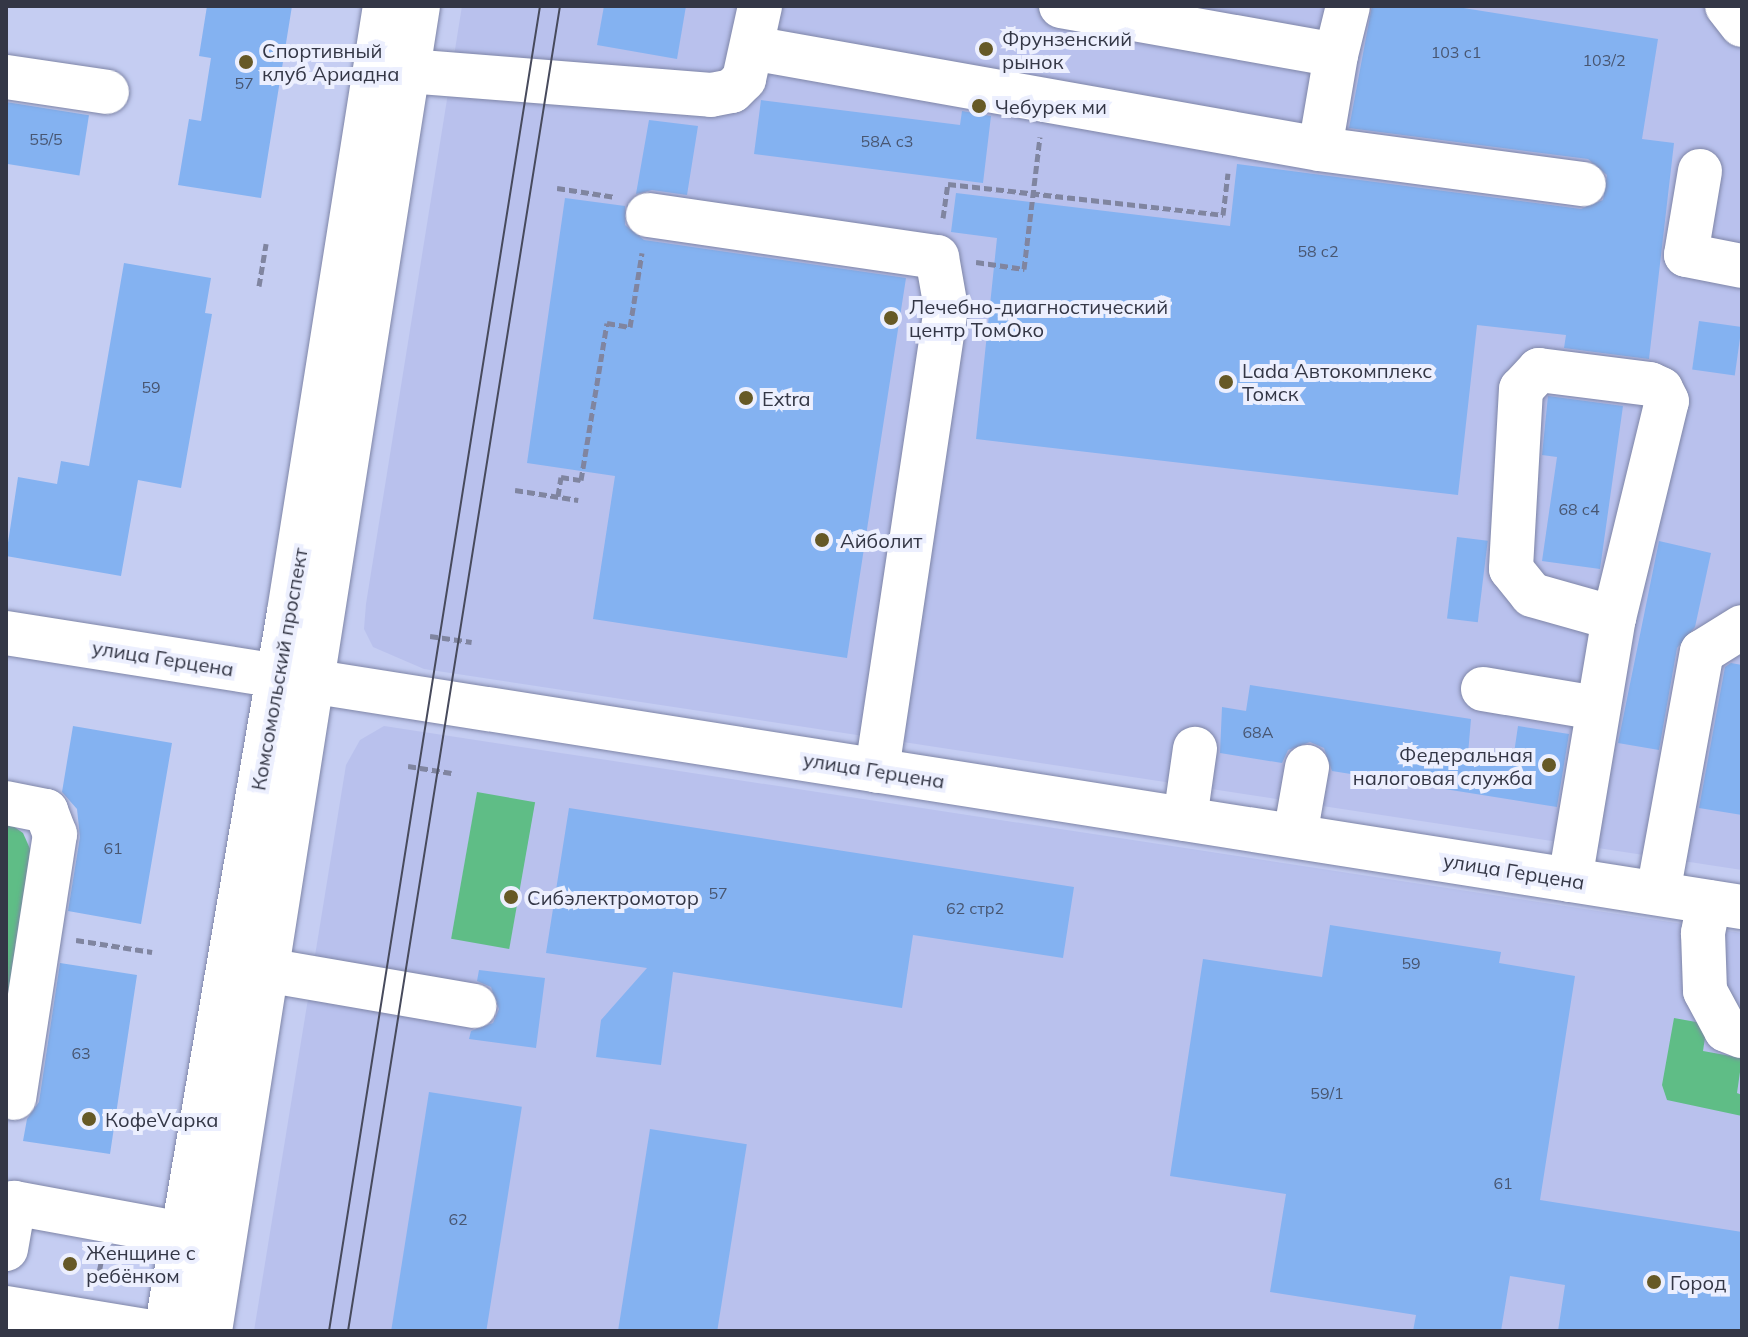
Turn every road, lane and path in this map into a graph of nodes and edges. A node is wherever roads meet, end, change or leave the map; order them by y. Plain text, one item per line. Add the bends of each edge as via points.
1 (385, 6) edge
2 (418, 6) edge
3 (760, 6) edge
4 (1061, 6) edge
5 (1348, 6) edge
6 (1727, 6) edge
7 (1742, 25) edge
8 (752, 48) junction
9 (1336, 55) junction
10 (408, 71) junction
11 (6, 77) edge
12 (107, 92) dead end
13 (1045, 101) junction
14 (1232, 134) junction
15 (1320, 149) junction
16 (1700, 171) dead end
17 (1584, 184) dead end
18 (557, 188) dead end
19 (597, 194) dead end
20 (1034, 194) junction
21 (646, 229) joint
22 (266, 244) dead end
23 (937, 257) junction
24 (1742, 266) edge
25 (259, 286) dead end
26 (515, 490) dead end
27 (558, 496) junction
28 (578, 500) dead end
29 (1614, 618) junction
30 (1742, 627) edge
31 (6, 633) edge
32 (430, 636) dead end
33 (472, 642) dead end
34 (295, 679) junction
35 (1483, 689) dead end
36 (1597, 708) junction
37 (1195, 749) dead end
38 (408, 766) dead end
39 (1307, 767) dead end
40 (877, 771) junction
41 (451, 773) dead end
42 (6, 803) edge
43 (1185, 819) junction
44 (1295, 836) junction
45 (1570, 880) junction
46 (1658, 893) junction
47 (1725, 904) edge
48 (39, 935) junction
49 (152, 952) dead end
50 (249, 967) junction
51 (474, 1006) dead end
52 (1742, 1036) edge
53 (14, 1098) dead end
54 (183, 1234) junction
55 (6, 1249) edge
56 (103, 1250) dead end
57 (96, 1291) dead end
58 (6, 1308) edge
59 (145, 1331) edge
60 (166, 1331) edge
61 (210, 1331) edge

1 - 34 main road, Комсомольский проспект
2 - 10 main road, Комсомольский проспект
3 - 8 main road
4 - 9 main road
5 - 9 main road
6 - 7 main road
8 - 10 main road via 744,79 732,91 711,95
8 - 13 main road
9 - 15 main road
10 - 34 main road, Комсомольский проспект
11 - 12 main road
13 - 14 main road
13 - 20 path
14 - 15 main road
14 - 20 path via 1223,215
15 - 17 main road
16 - 24 main road via 1686,255
18 - 19 path
20 - 23 path via 948,184
20 - 23 path via 1024,269
21 - 23 main road
21 - 27 path via 630,327 607,323 581,480 561,477
22 - 25 path
23 - 40 main road via 946,308
26 - 27 path
27 - 28 path
29 - 29 main road via 1532,595 1511,569 1521,389 1539,370 1650,384 1665,395
29 - 36 main road
30 - 46 main road via 1702,652
31 - 34 main road, улица Герцена
32 - 33 path
34 - 40 main road, улица Герцена
34 - 50 main road, Комсомольский проспект
35 - 36 main road
36 - 45 main road
37 - 43 main road
38 - 41 path
39 - 44 main road
40 - 43 main road, улица Герцена
42 - 48 main road via 46,811 54,822
43 - 44 main road, улица Герцена
44 - 45 main road, улица Герцена
45 - 46 main road, улица Герцена
46 - 47 main road, улица Герцена
47 - 52 main road via 1703,933 1705,991 1726,1030
48 - 49 path
48 - 53 main road
50 - 51 main road
50 - 54 main road, Комсомольский проспект
50 - 61 main road, Комсомольский проспект
54 - 55 main road via 14,1203
54 - 60 main road, Комсомольский проспект
56 - 57 path
58 - 59 main road

